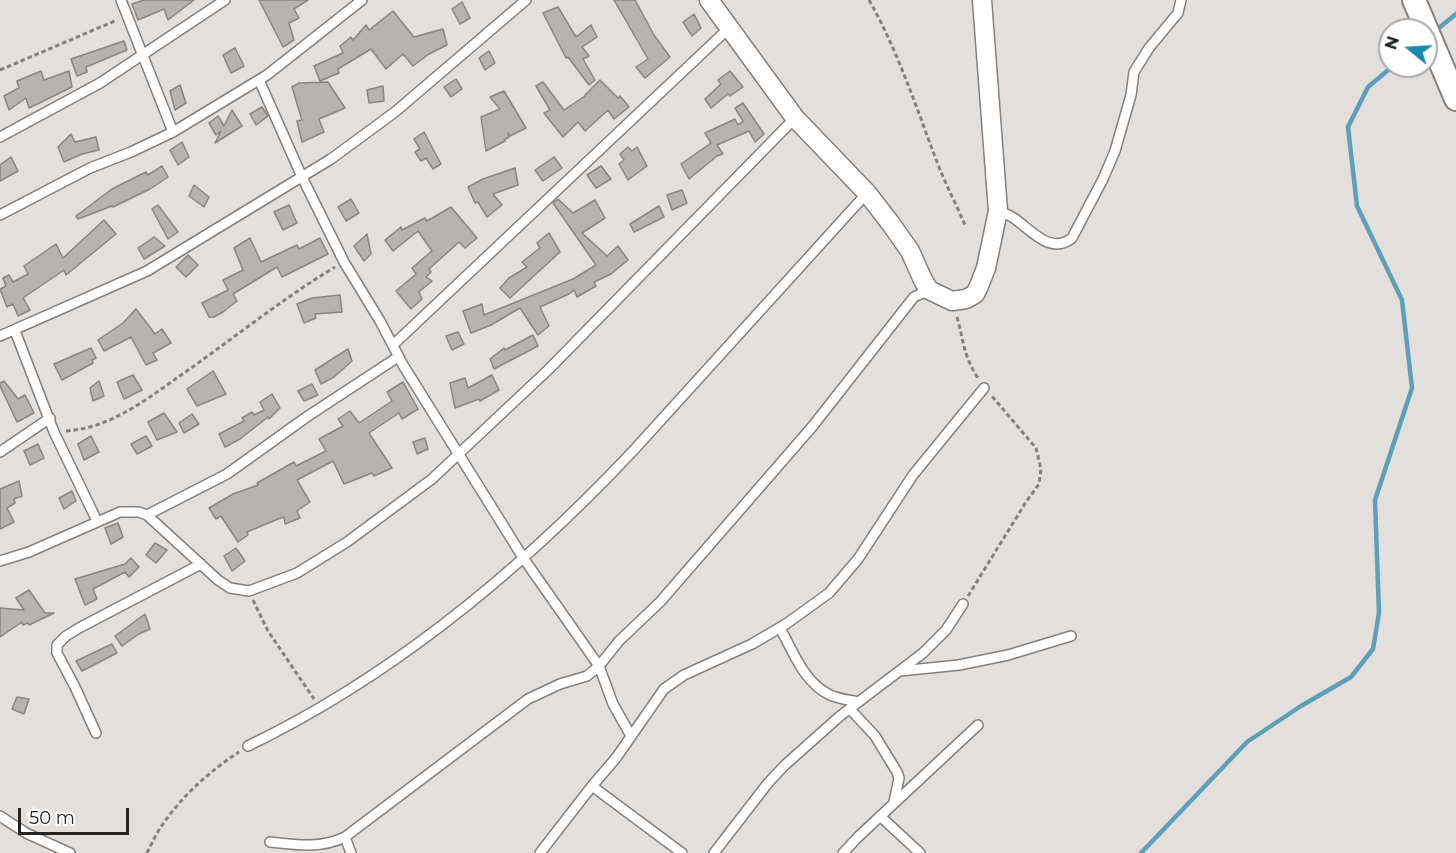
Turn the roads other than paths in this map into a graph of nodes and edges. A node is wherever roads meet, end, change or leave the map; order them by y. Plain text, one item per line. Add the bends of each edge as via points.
1 (121, 0) edge
2 (225, 0) edge
3 (362, 0) edge
4 (526, 0) edge
5 (709, 0) edge
6 (982, 0) edge
7 (1181, 0) edge
8 (1416, 4) edge
9 (729, 28) junction
10 (144, 54) junction
11 (259, 80) junction
12 (1456, 99) edge
13 (795, 118) junction
14 (173, 132) junction
15 (0, 137) edge
16 (302, 177) junction
17 (867, 194) junction
18 (998, 211) junction
19 (0, 215) edge
20 (929, 290) junction
21 (15, 331) junction
22 (0, 336) edge
23 (393, 345) junction
24 (398, 357) junction
25 (984, 388) road end
26 (50, 418) junction
27 (0, 452) edge
28 (459, 455) junction
29 (147, 515) junction
30 (97, 521) junction
31 (524, 559) junction
32 (0, 561) edge
33 (201, 564) junction
34 (963, 604) road end
35 (780, 628) junction
36 (1071, 636) dead end
37 (599, 666) junction
38 (898, 672) junction
39 (858, 702) junction
40 (850, 709) junction
41 (978, 725) dead end
42 (96, 733) dead end
43 (632, 736) junction
44 (248, 746) road end
45 (592, 786) junction
46 (894, 802) junction
47 (0, 816) edge
48 (879, 816) junction
49 (345, 837) junction
50 (270, 842) dead end
51 (70, 853) edge
52 (351, 853) edge
53 (540, 853) edge
54 (682, 853) edge
55 (714, 853) edge
56 (843, 853) edge
57 (920, 853) edge

1 - 10 lane
2 - 10 lane
3 - 11 lane
4 - 16 lane via 395,112
5 - 9 street
6 - 18 street
7 - 18 lane via 1178,13 1134,72 1115,151 1072,238 1057,245 1045,241
8 - 12 street
9 - 13 street
9 - 23 lane
10 - 14 lane
10 - 15 lane
11 - 14 lane
11 - 16 lane
13 - 17 street
13 - 28 lane via 549,369
14 - 19 lane via 90,168
16 - 21 lane via 147,271
16 - 23 lane via 344,262
17 - 20 street via 910,251
17 - 31 lane via 625,459
18 - 20 street via 986,268 975,294 952,301
20 - 37 lane via 914,297 812,427 660,603 619,641
21 - 22 lane
21 - 26 lane
23 - 24 lane
24 - 28 lane
24 - 29 lane via 227,474
25 - 35 lane via 913,475 839,582 816,604
26 - 27 lane
26 - 30 lane
28 - 31 lane
28 - 33 lane via 347,542 297,573 249,591 224,585
29 - 30 lane via 120,512
29 - 33 lane
30 - 32 lane
31 - 37 lane
31 - 44 lane via 452,619 321,708
33 - 42 lane via 88,623 57,645 57,653
34 - 38 lane via 946,630
35 - 39 lane via 816,684 832,696
35 - 43 lane via 674,681 656,699
36 - 38 lane via 1008,655
37 - 43 lane via 613,704
37 - 49 lane via 581,680 560,684 528,699
38 - 39 lane
39 - 40 lane
40 - 46 lane via 875,736 897,772
40 - 55 lane via 768,783
41 - 46 lane
43 - 45 lane
45 - 53 lane
45 - 54 lane
46 - 48 lane
47 - 51 lane
48 - 56 lane
48 - 57 lane
49 - 50 lane via 318,846
49 - 52 lane

